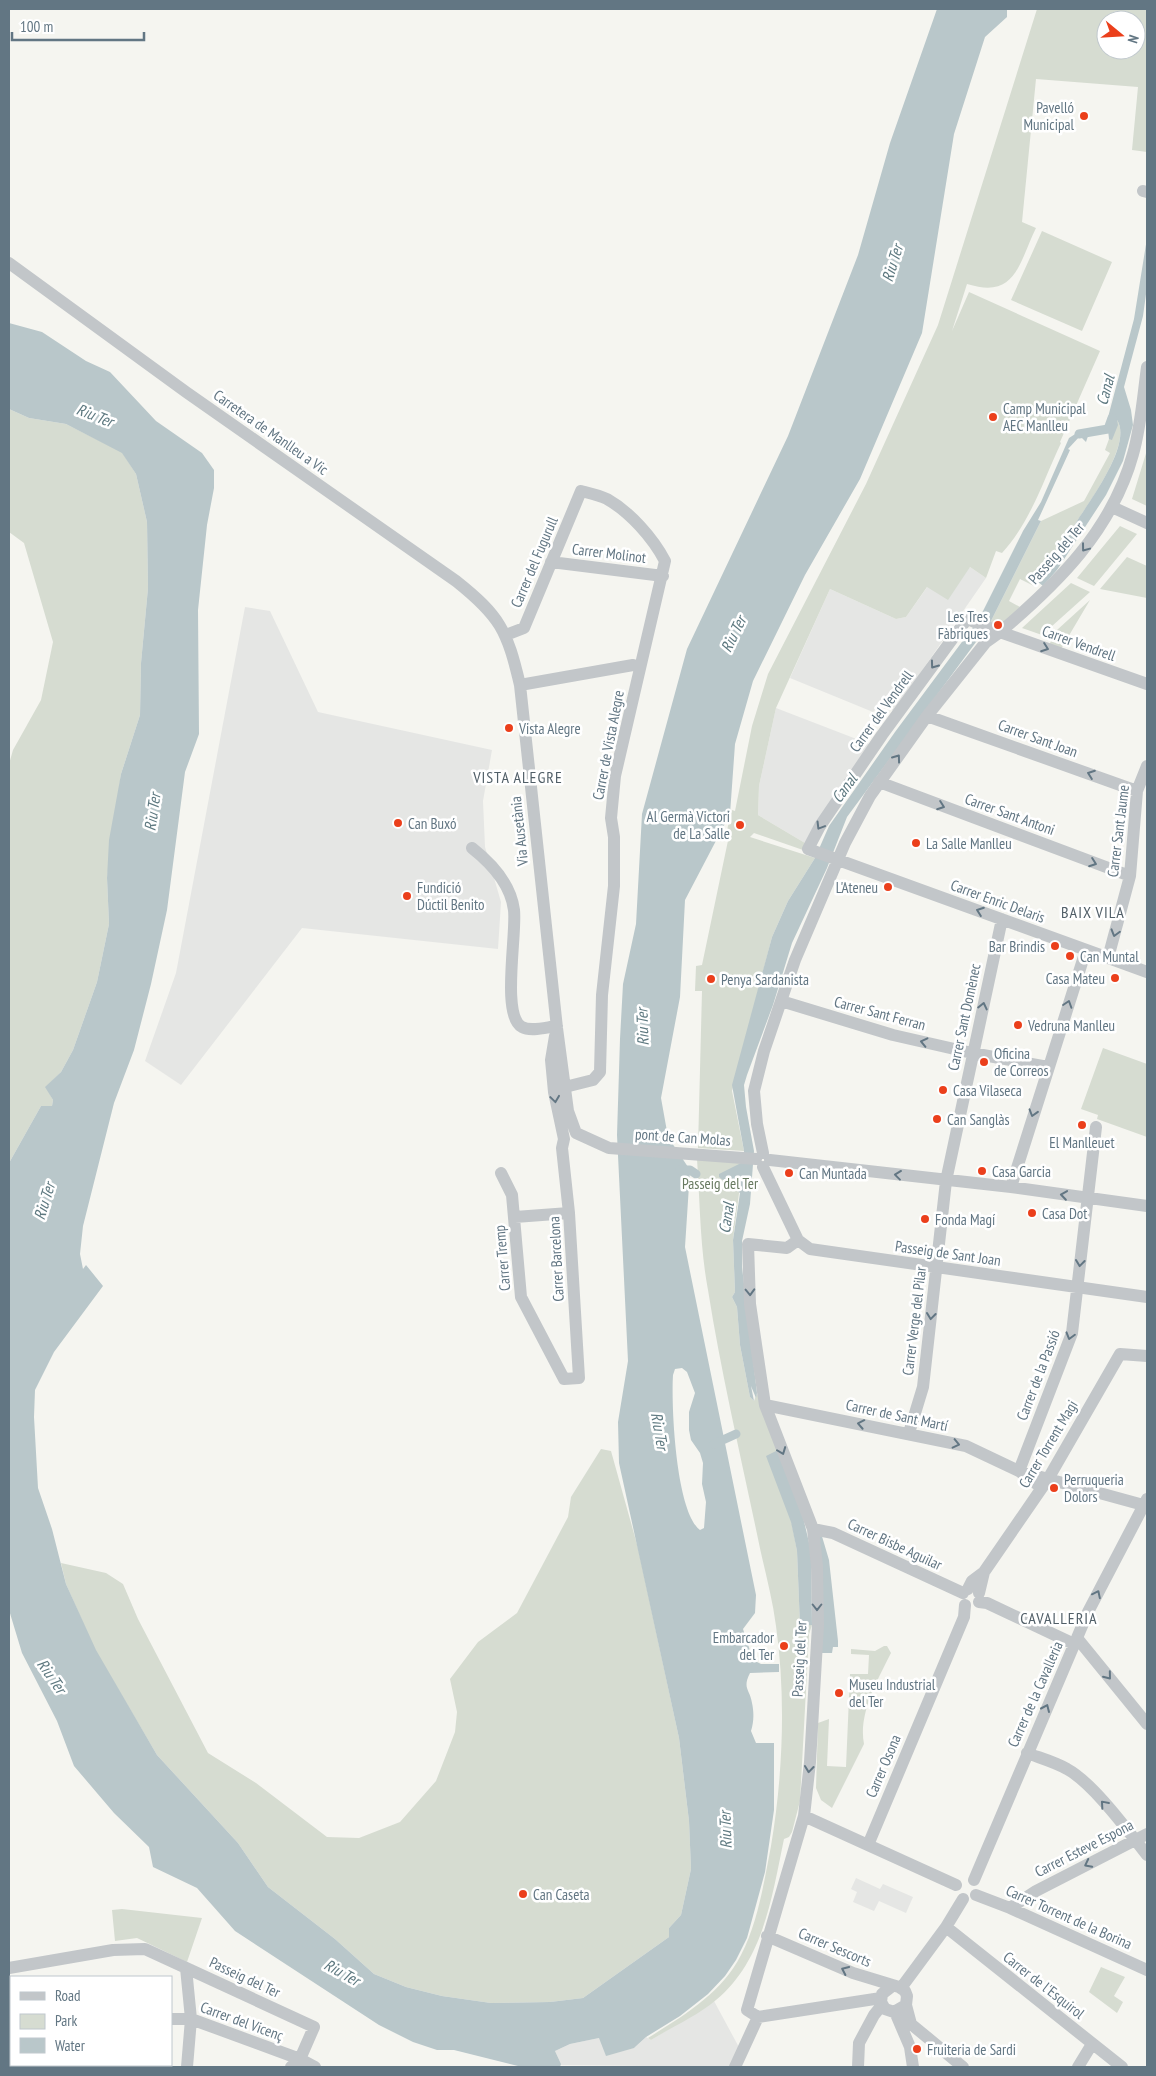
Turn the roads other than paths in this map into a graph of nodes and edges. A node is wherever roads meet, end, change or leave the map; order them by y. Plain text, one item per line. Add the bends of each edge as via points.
1 (9, 263) edge
2 (1147, 367) edge
3 (1145, 408) edge
4 (581, 491) joint
5 (1112, 507) junction
6 (1147, 523) edge
7 (551, 562) junction
8 (663, 576) junction
9 (1000, 632) junction
10 (506, 635) junction
11 (633, 665) dead end
12 (1147, 684) edge
13 (520, 685) junction
14 (927, 716) junction
15 (1147, 766) edge
16 (879, 782) junction
17 (1137, 791) junction
18 (472, 848) dead end
19 (828, 857) junction
20 (1130, 876) junction
21 (1002, 920) junction
22 (1086, 950) junction
23 (1108, 958) junction
24 (1147, 972) edge
25 (781, 1001) junction
26 (557, 1027) junction
27 (972, 1053) junction
28 (1048, 1067) junction
29 (565, 1086) junction
30 (1096, 1127) dead end
31 (569, 1133) junction
32 (761, 1160) junction
33 (501, 1173) dead end
34 (946, 1181) junction
35 (1011, 1188) junction
36 (1088, 1198) junction
37 (1147, 1206) edge
38 (569, 1212) junction
39 (515, 1217) junction
40 (798, 1240) junction
41 (937, 1268) junction
42 (1077, 1288) junction
43 (1147, 1297) edge
44 (1147, 1356) edge
45 (579, 1378) joint
46 (764, 1405) junction
47 (908, 1433) junction
48 (1019, 1471) junction
49 (1045, 1483) junction
50 (1146, 1503) edge
51 (813, 1529) junction
52 (970, 1600) junction
53 (1076, 1641) junction
54 (1147, 1724) edge
55 (1027, 1753) junction
56 (804, 1816) junction
57 (1147, 1834) edge
58 (1135, 1840) junction
59 (868, 1845) junction
60 (1147, 1855) edge
61 (974, 1880) junction
62 (956, 1885) junction
63 (976, 1895) junction
64 (963, 1899) junction
65 (1010, 1908) junction
66 (946, 1927) junction
67 (767, 1936) junction
68 (9, 1968) edge
69 (186, 1968) junction
70 (1147, 1970) edge
71 (896, 1987) junction
72 (882, 2001) junction
73 (900, 2009) junction
74 (758, 2017) junction
75 (191, 2019) junction
76 (172, 2020) edge
77 (930, 2040) junction
78 (1092, 2044) junction
79 (910, 2047) junction
80 (295, 2063) edge
81 (187, 2067) edge
82 (315, 2067) edge
83 (735, 2067) edge
84 (858, 2067) edge
85 (913, 2067) edge
86 (963, 2067) edge
87 (1078, 2067) edge
88 (1122, 2067) edge

1 - 10 street, Carretera de Manlleu a Vic via 456,581 493,614
2 - 3 street, Passeig del Ter
3 - 5 street, Passeig del Ter via 1132,455
4 - 7 street, Carrer del Fugurull
4 - 8 street, Carrer de Vista Alegre via 605,498 622,508 662,555 665,561
5 - 6 street
5 -> 9 street, Passeig del Ter via 1079,556 1055,583
7 - 8 street, Carrer Molinot
7 - 10 street, Carrer del Fugurull via 524,628
8 - 29 street, Carrer de Vista Alegre via 615,776 611,818 614,886 602,996 600,1072 593,1080
9 -> 12 street, Carrer Vendrell
9 - 14 street, Passeig del Ter via 986,642
9 -> 19 street, Carrer del Vendrell via 967,619 820,826 808,849
10 - 13 street, Via Ausetània
11 - 13 street
13 - 26 street, Via Ausetània
16 -> 14 street, Passeig del Ter
17 -> 14 street, Carrer Sant Joan
15 - 17 street, Carrer Sant Jaume
16 - 19 street, Passeig del Ter via 859,816
16 -> 20 street, Carrer Sant Antoni
17 - 20 street, Carrer Sant Jaume
18 - 26 street via 502,877 514,910 511,994 514,1017 528,1029
21 -> 19 street, Carrer Enric Delaris
19 - 25 street, Passeig del Ter
20 -> 23 street, Carrer Sant Jaume
21 - 22 street, Carrer Enric Delaris
27 -> 21 street, Carrer Sant Domènec
22 - 23 street, Carrer Enric Delaris
28 -> 22 street
23 - 24 street, Carrer Enric Delaris
27 -> 25 street, Carrer Sant Ferran via 893,1035
25 - 32 street, Passeig del Ter via 754,1091
26 - 29 street, Via Ausetània
26 -> 31 street, Via Ausetània via 552,1065 555,1103
27 - 28 street, Carrer Sant Ferran
27 - 34 street, Carrer Sant Domènec
28 -> 35 street
29 - 31 street, Via Ausetània
30 - 36 street, Carrer de la Passió
31 - 32 street, pont de Can Molas via 597,1149
31 - 38 street, Carrer Barcelona via 562,1148
34 -> 32 street, pont de Can Molas
32 - 40 street, Passeig del Ter
33 - 39 street, Carrer Tremp via 512,1195
34 - 35 street, pont de Can Molas
34 - 41 street, Carrer Verge del Pilar
36 -> 35 street, pont de Can Molas
36 - 37 street, pont de Can Molas
36 -> 42 street, Carrer de la Passió
38 - 39 street
38 - 45 street, Carrer Barcelona
39 - 45 street, Carrer Tremp via 521,1297 564,1379
40 - 41 street, Passeig de Sant Joan via 816,1250
40 -> 46 street, Passeig del Ter via 787,1248 748,1244 750,1304
41 - 42 street, Passeig de Sant Joan
41 -> 47 street, Carrer Verge del Pilar via 923,1387
42 - 43 street, Passeig de Sant Joan
42 -> 48 street, Carrer de la Passió via 1072,1333
44 - 49 street, Carrer Torrent Magi via 1120,1354
47 -> 46 street, Carrer de Sant Martí
46 -> 51 street, Passeig del Ter
47 -> 48 street, Carrer de Sant Martí via 966,1446
48 - 49 street, Carrer de Sant Martí
49 - 50 street, Carrer de Sant Martí
49 - 52 street, Carrer Torrent Magi via 984,1572
53 -> 50 street, Carrer de la Cavalleria via 1106,1575
51 - 52 street, Carrer Bisbe Aguilar via 833,1533
51 -> 56 street, Passeig del Ter via 818,1625
52 - 53 street, Carrer Bisbe Aguilar via 987,1603
52 - 59 street, Carrer Osona
53 -> 54 street
55 -> 53 street, Carrer de la Cavalleria
58 -> 55 street via 1076,1775
55 - 61 street, Carrer de la Cavalleria
56 - 59 street
56 - 67 street, Passeig del Ter
57 - 58 street, Carrer Esteve Espona
58 - 60 street
58 -> 65 street, Carrer Esteve Espona via 1036,1891
59 - 62 street
61 - 62 street via 963,1878
61 - 63 street via 978,1885
62 - 64 street via 957,1895
63 - 64 street via 969,1900
63 - 65 street, Carrer Torrent de la Borina
64 - 66 street
65 - 70 street, Carrer Torrent de la Borina
66 - 71 street
66 - 78 street, Carrer de l'Esquirol
71 -> 67 street, Carrer Sescorts via 853,1973
67 - 74 street, Passeig del Ter via 747,2010
68 - 69 street, Passeig del Ter via 113,1950 145,1948
69 - 75 street
69 - 80 street, Passeig del Ter via 314,2027
71 - 72 street via 884,1991
71 - 73 street via 907,1996
72 - 73 street via 888,2011
72 - 74 street
72 - 84 street via 859,2044
73 - 77 street via 911,2024
73 - 79 street
74 - 83 street
75 - 76 street, Carrer del Vicenç
75 - 80 street, Carrer del Vicenç
75 - 81 street
77 - 79 street via 920,2040
77 - 86 street
78 - 87 street
78 - 88 street, Carrer de l'Esquirol
79 - 85 street
80 - 82 street

